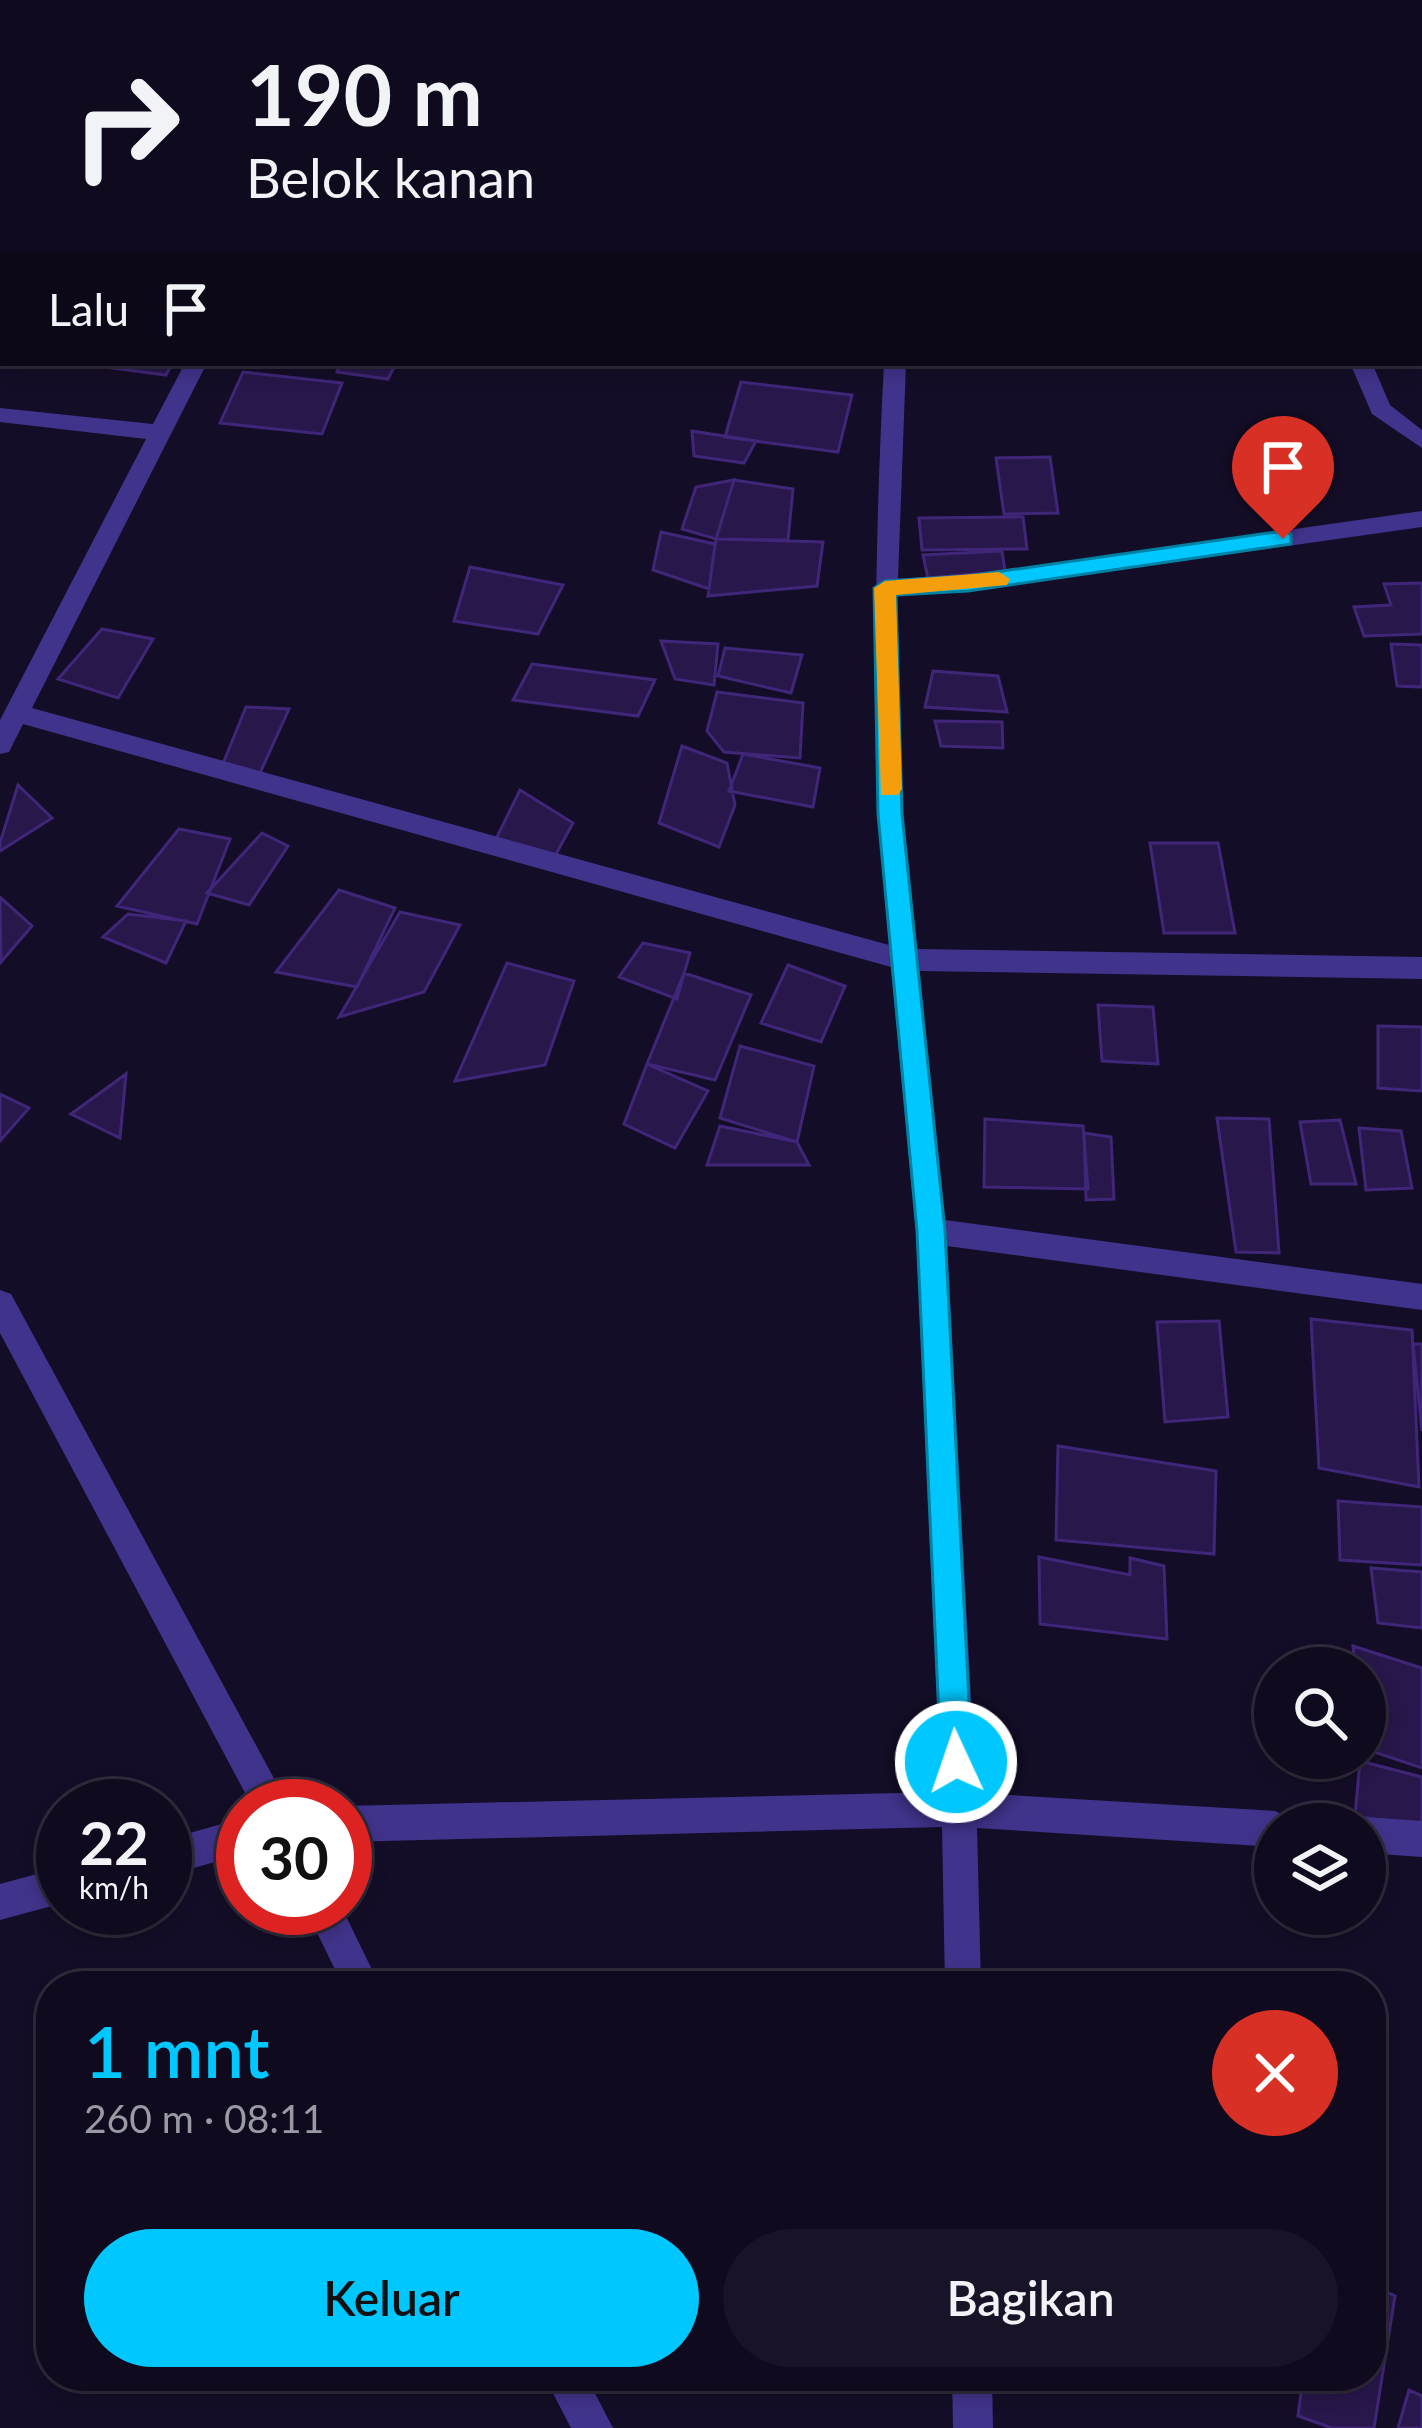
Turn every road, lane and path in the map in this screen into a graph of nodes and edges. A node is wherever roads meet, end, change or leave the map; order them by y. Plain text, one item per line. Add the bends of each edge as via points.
1 (195, 366) edge
2 (896, 366) edge
3 (1362, 366) edge
4 (0, 415) edge
5 (163, 434) junction
6 (1422, 441) edge
7 (1422, 519) edge
8 (885, 588) junction
9 (19, 714) junction
10 (0, 745) edge
11 (904, 960) junction
12 (1422, 968) edge
13 (931, 1231) junction
14 (1422, 1297) edge
15 (0, 1303) edge
16 (256, 1779) edge
17 (959, 1809) junction
18 (372, 1823) edge
19 (1254, 1828) edge
20 (1386, 1836) edge
21 (1422, 1839) edge
22 (36, 1892) edge
23 (0, 1902) edge
24 (336, 1935) edge
25 (354, 1971) edge
26 (963, 1971) edge
27 (572, 2391) edge
28 (972, 2391) edge
29 (593, 2428) edge
30 (973, 2428) edge

1 - 5 street
2 - 8 street
3 - 6 street via 1380,409
4 - 5 street
5 - 9 street
7 - 8 street
8 - 11 street via 890,814
9 - 10 street
9 - 11 street
11 - 12 street
11 - 13 street
13 - 14 street
13 - 17 street
15 - 16 street
17 - 18 street
17 - 19 street
17 - 26 street
20 - 21 street
22 - 23 street
24 - 25 street
27 - 29 street
28 - 30 street

